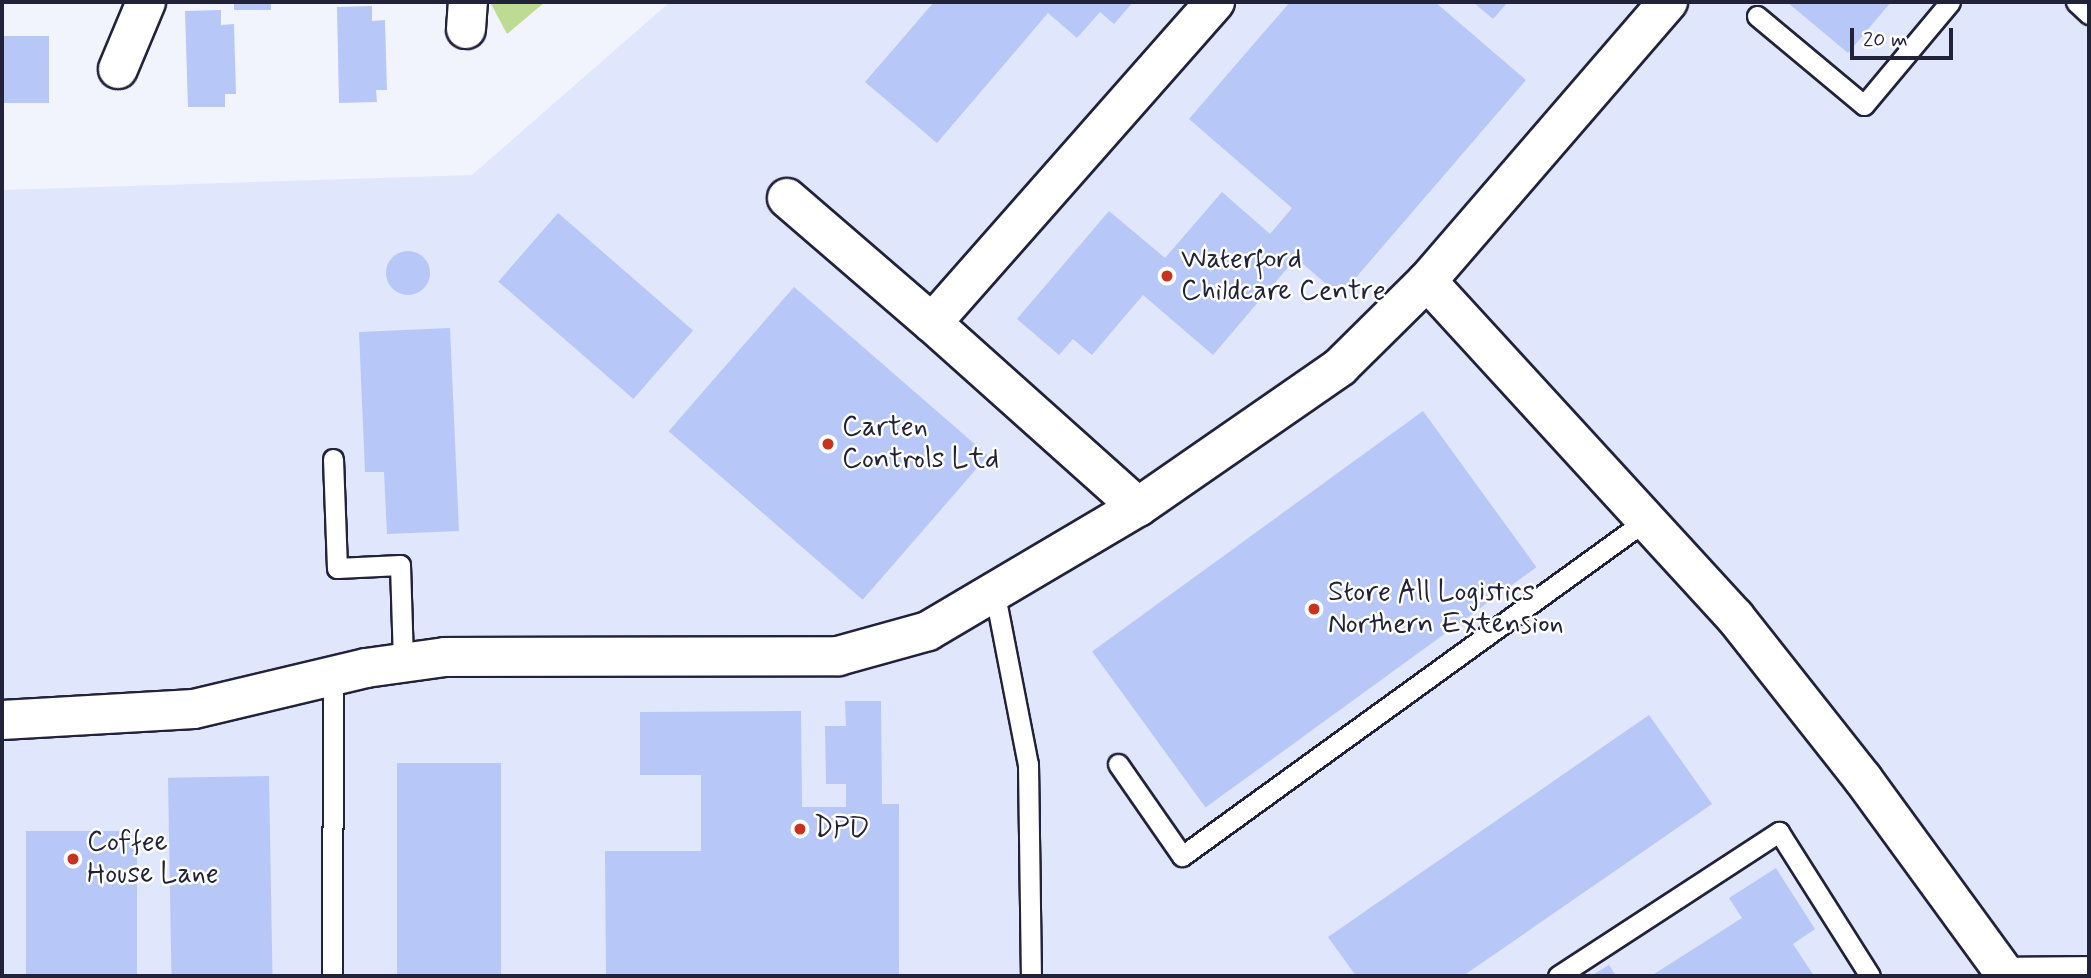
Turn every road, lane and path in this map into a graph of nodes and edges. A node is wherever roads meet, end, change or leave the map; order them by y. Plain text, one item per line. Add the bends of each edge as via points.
1 (146, 2) edge
2 (1215, 2) edge
3 (1668, 2) edge
4 (1950, 2) edge
5 (2076, 2) edge
6 (2089, 13) edge
7 (1758, 16) dead end
8 (118, 69) dead end
9 (787, 198) dead end
10 (1427, 281) junction
11 (932, 323) junction
12 (333, 459) dead end
13 (1138, 507) junction
14 (1649, 518) junction
15 (995, 595) junction
16 (403, 661) junction
17 (333, 676) junction
18 (2, 720) edge
19 (1118, 764) dead end
20 (2089, 966) edge
21 (2000, 967) joint
22 (332, 976) edge
23 (1031, 976) edge
24 (1558, 976) edge
25 (1870, 976) edge

1 - 8 street
2 - 11 street
3 - 10 street
4 - 7 lane via 1864,105
5 - 6 lane
9 - 11 street
10 - 13 street via 1311,390
10 - 14 street
11 - 13 street
12 - 16 lane via 337,568 400,565
13 - 15 street
14 - 19 lane via 1182,856
14 - 21 street via 1855,768
15 - 16 street via 900,643 838,656 485,655
15 - 23 lane via 1028,764
16 - 17 street
17 - 18 street via 194,709
17 - 22 lane
20 - 21 lane
24 - 25 lane via 1779,832

